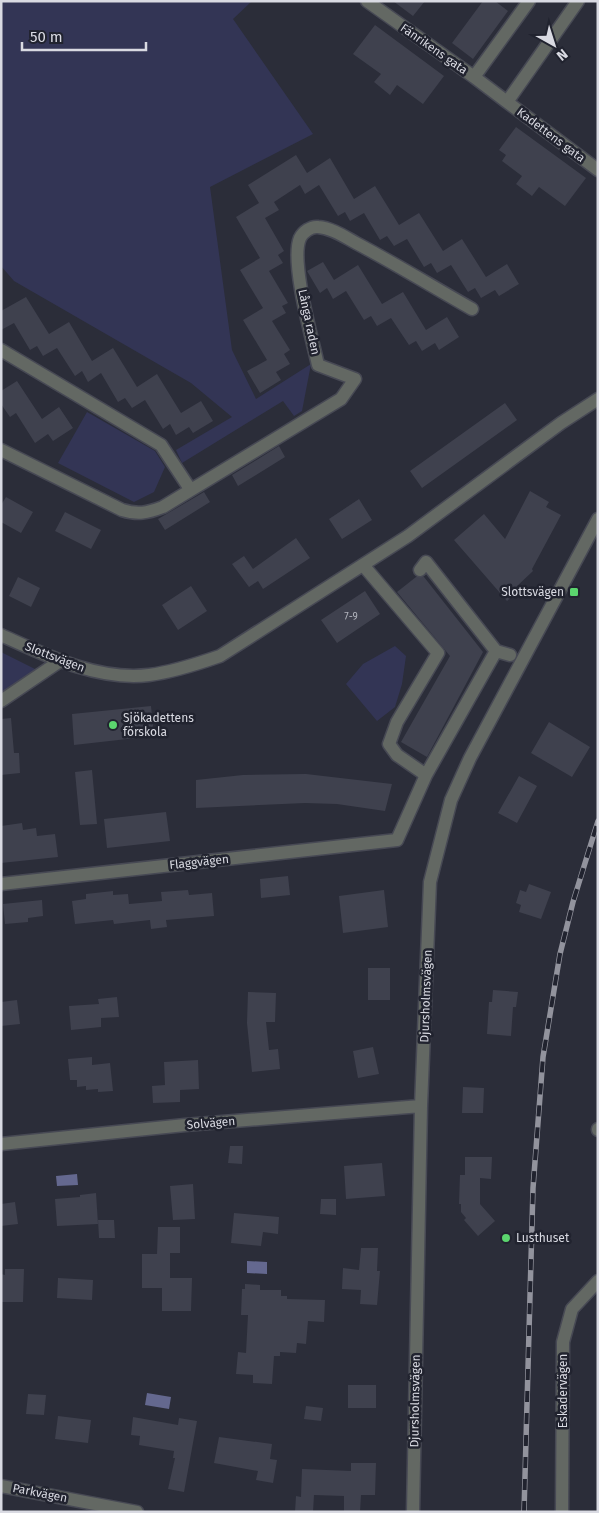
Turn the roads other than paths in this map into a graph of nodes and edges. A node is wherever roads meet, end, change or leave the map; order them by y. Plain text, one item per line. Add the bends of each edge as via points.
1 (367, 1) edge
2 (529, 1) edge
3 (578, 1) edge
4 (474, 77) junction
5 (507, 102) junction
6 (598, 170) edge
7 (472, 309) dead end
8 (1, 350) edge
9 (598, 399) edge
10 (1, 450) edge
11 (190, 489) junction
12 (598, 519) edge
13 (363, 565) junction
14 (420, 570) dead end
15 (1, 635) edge
16 (496, 651) junction
17 (510, 655) dead end
18 (60, 661) junction
19 (1, 701) edge
20 (426, 775) junction
21 (1, 884) edge
22 (421, 1106) junction
23 (1, 1144) edge
24 (598, 1281) edge
25 (1, 1486) edge
26 (137, 1512) edge
27 (413, 1512) edge
28 (562, 1512) edge

1 - 4 street, Fänrikens gata
2 - 4 street, Fänrikens gata
3 - 5 street, Kadettens gata
4 - 5 street
5 - 6 street, Kadettens gata
7 - 11 street, Långa raden via 386,258 332,231 316,226 305,231 297,252 303,300 318,365 355,379 341,399
8 - 11 street via 161,445
9 - 13 street, Slottsvägen
10 - 11 street, Långa raden via 136,514 163,507
12 - 22 street, Djursholmsvägen via 487,724 452,800 430,882
13 - 18 street, Slottsvägen via 220,656 197,664 148,675 88,670
13 - 20 street via 438,653 397,722 389,744 397,755
14 - 16 street via 426,562
15 - 18 street, Slottsvägen
16 - 17 street
16 - 20 street
18 - 19 street
20 - 21 street, Flaggvägen via 397,840
22 - 23 street, Solvägen
22 - 27 street, Djursholmsvägen
24 - 28 street, Eskadervägen via 572,1309 563,1342
25 - 26 street, Parkvägen

